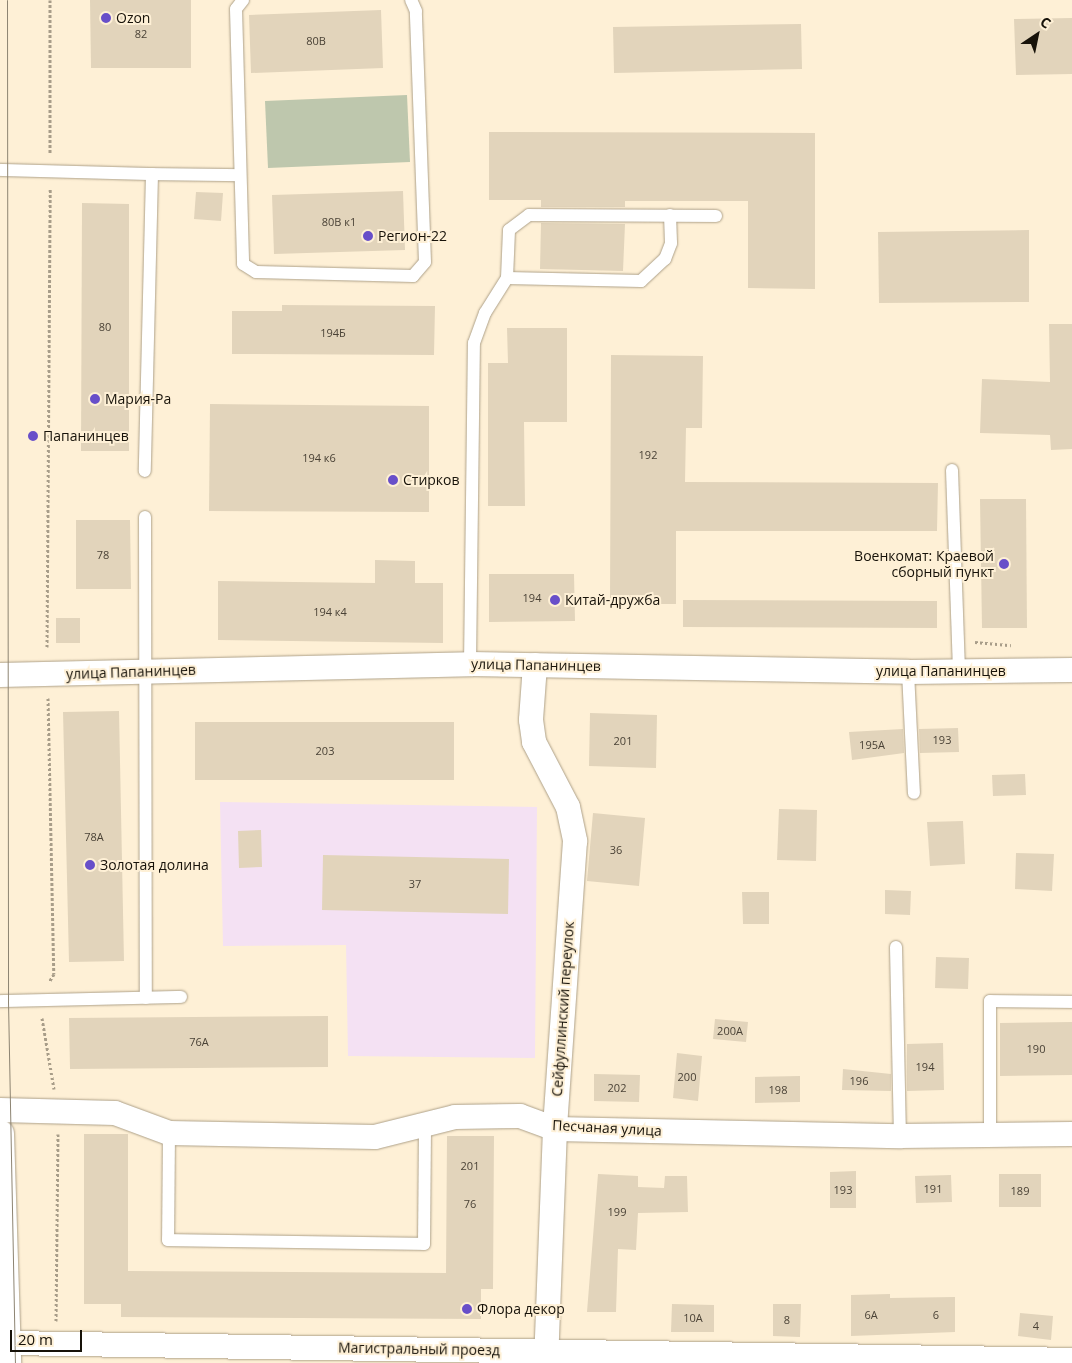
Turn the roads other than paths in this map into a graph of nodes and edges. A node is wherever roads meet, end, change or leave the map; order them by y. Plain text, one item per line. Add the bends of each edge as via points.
1 (243, 0) edge
2 (411, 0) edge
3 (0, 170) edge
4 (152, 174) junction
5 (239, 175) junction
6 (670, 215) junction
7 (716, 216) dead end
8 (508, 278) junction
9 (952, 470) dead end
10 (145, 471) dead end
11 (145, 517) dead end
12 (470, 664) junction
13 (535, 665) junction
14 (1072, 670) edge
15 (145, 671) junction
16 (958, 671) junction
17 (908, 672) junction
18 (0, 675) edge
19 (914, 793) dead end
20 (896, 947) dead end
21 (181, 997) dead end
22 (146, 998) junction
23 (0, 1001) edge
24 (1072, 1002) edge
25 (0, 1110) edge
26 (425, 1124) junction
27 (555, 1129) junction
28 (0, 1134) edge
29 (169, 1134) junction
30 (1072, 1134) edge
31 (990, 1135) junction
32 (900, 1136) junction
33 (7, 1353) edge
34 (547, 1357) edge
35 (1072, 1360) edge

1 - 5 lane via 236,9
2 - 5 lane via 416,11 425,262 421,272 412,276 251,271 240,260
3 - 4 lane
4 - 5 lane
4 - 10 lane
6 - 7 lane
6 - 8 lane via 671,243 665,259 641,281
6 - 8 lane via 522,216 507,237
8 - 12 lane via 485,313 474,343
9 - 16 lane
11 - 15 lane
12 - 13 street, улица Папанинцев
12 - 15 street, улица Папанинцев
13 - 17 street, улица Папанинцев
13 - 27 street, Сейфуллинский переулок via 531,720 534,742 568,807 574,841
14 - 16 street, улица Папанинцев
15 - 18 street, улица Папанинцев
15 - 22 lane
16 - 17 street, улица Папанинцев
17 - 19 lane
20 - 32 lane
21 - 22 lane
22 - 23 lane
24 - 31 lane via 990,1001
25 - 29 street, Песчаная улица via 115,1113
26 - 27 street, Песчаная улица via 455,1117 520,1116
26 - 29 street, Песчаная улица via 375,1137
26 - 29 lane via 424,1244 168,1240
27 - 32 street, Песчаная улица
27 - 34 street, Сейфуллинский переулок
28 - 33 main road
30 - 31 street, Песчаная улица
31 - 32 street, Песчаная улица
33 - 34 street, Магистральный проезд via 56,1345
34 - 35 street, Магистральный проезд

